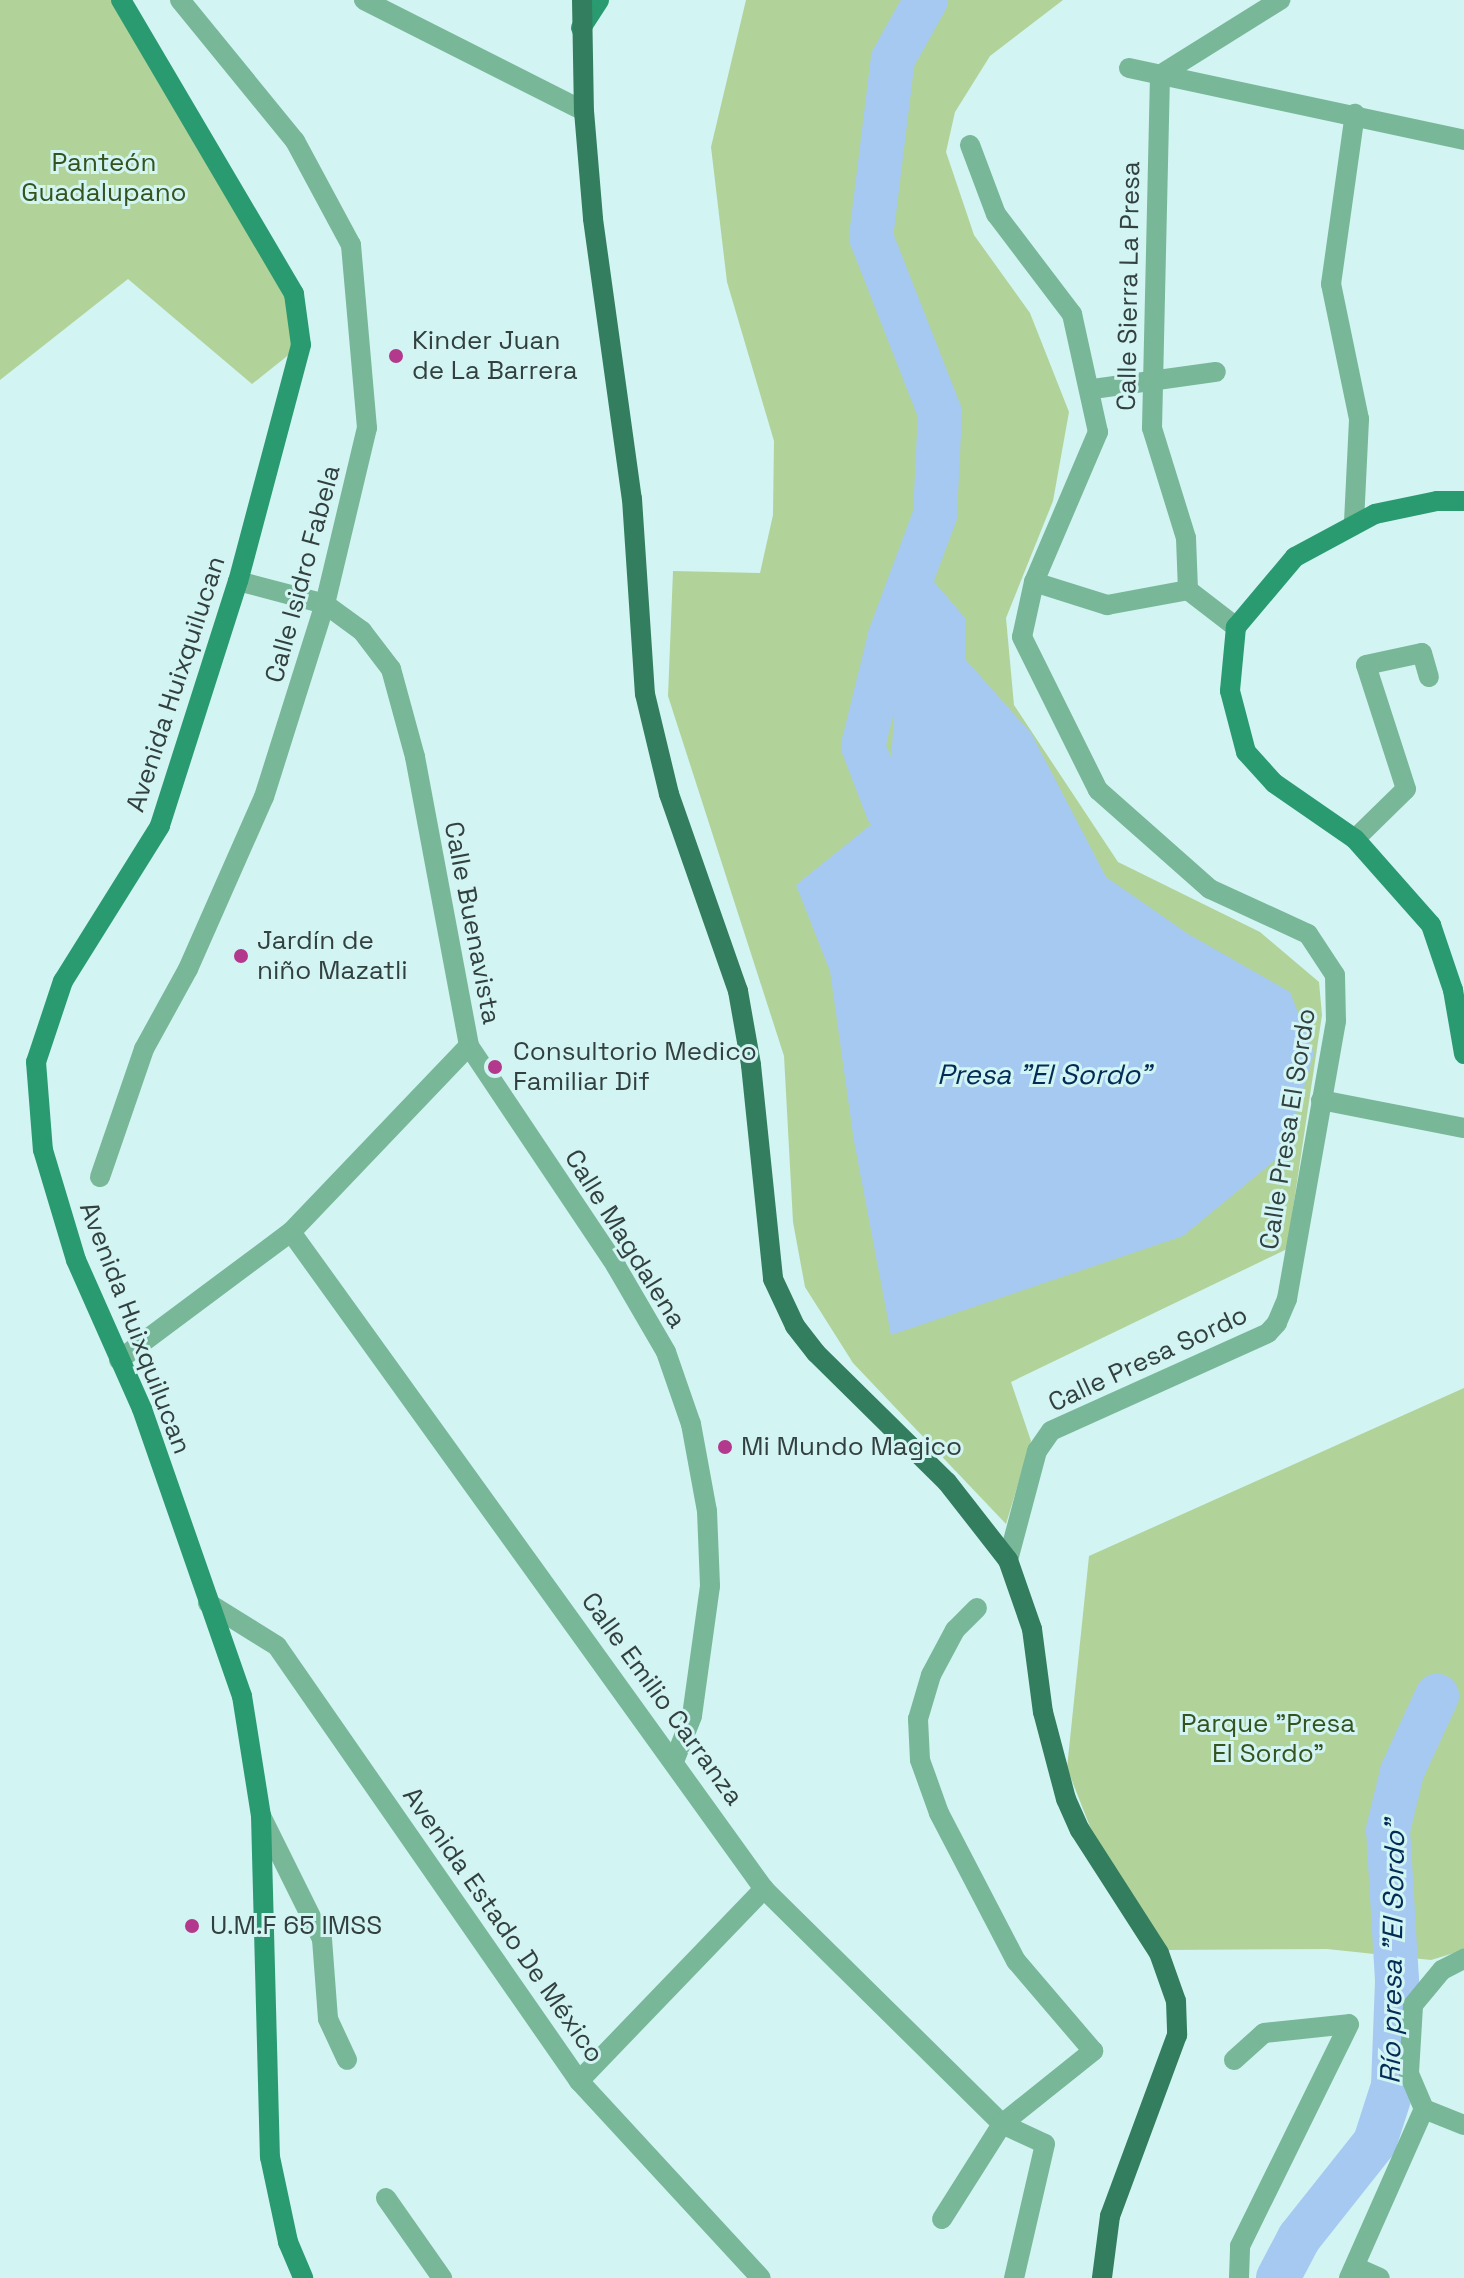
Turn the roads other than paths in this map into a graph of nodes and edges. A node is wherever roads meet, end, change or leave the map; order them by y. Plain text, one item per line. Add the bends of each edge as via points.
1 (180, 0) edge
2 (364, 0) edge
3 (582, 0) edge
4 (599, 0) edge
5 (1280, 0) edge
6 (125, 3) edge
7 (581, 28) junction
8 (1129, 68) dead end
9 (1160, 75) junction
10 (584, 111) junction
11 (1355, 114) junction
12 (1464, 140) edge
13 (970, 145) dead end
14 (1216, 372) dead end
15 (1153, 384) junction
16 (1093, 389) junction
17 (1464, 501) edge
18 (1354, 522) junction
19 (238, 581) junction
20 (1034, 582) junction
21 (1188, 590) junction
22 (325, 604) junction
23 (1236, 627) junction
24 (1429, 677) dead end
25 (1355, 839) junction
26 (469, 1046) junction
27 (1464, 1054) edge
28 (1321, 1100) junction
29 (1464, 1128) edge
30 (100, 1177) dead end
31 (291, 1232) junction
32 (1287, 1299) joint
33 (119, 1360) junction
34 (1008, 1560) junction
35 (208, 1603) junction
36 (977, 1608) dead end
37 (675, 1759) junction
38 (261, 1816) junction
39 (764, 1889) junction
40 (1461, 1959) edge
41 (347, 2060) dead end
42 (1234, 2060) dead end
43 (579, 2081) junction
44 (1424, 2109) junction
45 (1002, 2124) junction
46 (1464, 2125) edge
47 (386, 2198) dead end
48 (942, 2219) dead end
49 (1352, 2273) edge
50 (303, 2278) edge
51 (442, 2278) edge
52 (761, 2278) edge
53 (1014, 2278) edge
54 (1102, 2278) edge
55 (1239, 2278) edge
56 (1380, 2278) edge

1 - 22 street, Calle Isidro Fabela via 295,141 351,245 367,428
2 - 10 street
3 - 7 main road
4 - 7 street
5 - 9 street
6 - 19 street, Avenida Huixquilucan via 294,294 301,345
7 - 10 main road
8 - 9 street
9 - 11 street
9 - 15 street, Calle Sierra La Presa
10 - 34 main road via 593,219 632,499 645,694 669,794 738,991 773,1279 795,1326 816,1353 947,1482
11 - 12 street
11 - 18 street via 1331,284 1359,419
13 - 16 street, Calle Presa El Sordo via 996,214 1072,314
14 - 15 street
15 - 16 street
15 - 21 street, Calle Sierra La Presa via 1152,428 1186,538
16 - 20 street, Calle Presa El Sordo via 1098,432
17 - 18 street via 1402,507
18 - 23 street via 1295,557
19 - 22 street, Calle Buenavista
19 - 33 street, Avenida Huixquilucan via 160,826 63,981 36,1062 43,1150 76,1260
20 - 21 street via 1107,605
20 - 28 street, Calle Presa El Sordo via 1022,637 1098,790 1210,889 1308,934 1335,975 1336,1021
21 - 23 street
22 - 26 street, Calle Buenavista via 362,631 391,669 415,757
22 - 30 street, Calle Isidro Fabela via 264,797 188,969 144,1049
23 - 25 street via 1230,691 1246,752 1274,783
24 - 25 street via 1422,653 1366,665 1406,789
25 - 27 street via 1431,925 1453,990
26 - 31 street, Calle Buenavista
26 - 37 street, Calle Magdalena via 616,1266 666,1352 691,1424 707,1511 710,1586 692,1716
28 - 29 street
28 - 32 street, Calle Presa El Sordo
31 - 33 street, Calle Buenavista
31 - 37 street, Calle Emilio Carranza
32 - 34 street, Calle Presa Sordo via 1268,1333 1051,1431 1037,1451
33 - 35 street, Avenida Huixquilucan via 142,1409
34 - 54 main road via 1032,1629 1043,1712 1066,1799 1080,1830 1159,1953 1178,2018 1177,2035 1110,2216
35 - 38 street, Avenida Huixquilucan via 242,1696
35 - 43 street, Avenida Estado De México via 277,1646
36 - 45 street via 955,1630 931,1675 918,1719 920,1760 939,1813 1016,1961 1093,2051
37 - 39 street, Calle Emilio Carranza
38 - 41 street via 322,1939 328,2019
38 - 50 street, Avenida Huixquilucan via 270,2157 288,2242
39 - 43 street
39 - 45 street, Calle Emilio Carranza
40 - 44 street via 1442,1970 1413,2005 1409,2073
42 - 55 street via 1264,2033 1349,2024 1240,2246
43 - 52 street, Avenida Estado De México
44 - 46 street
44 - 49 street
45 - 48 street
45 - 53 street, Calle Emilio Carranza via 1045,2144
47 - 51 street
49 - 56 street

